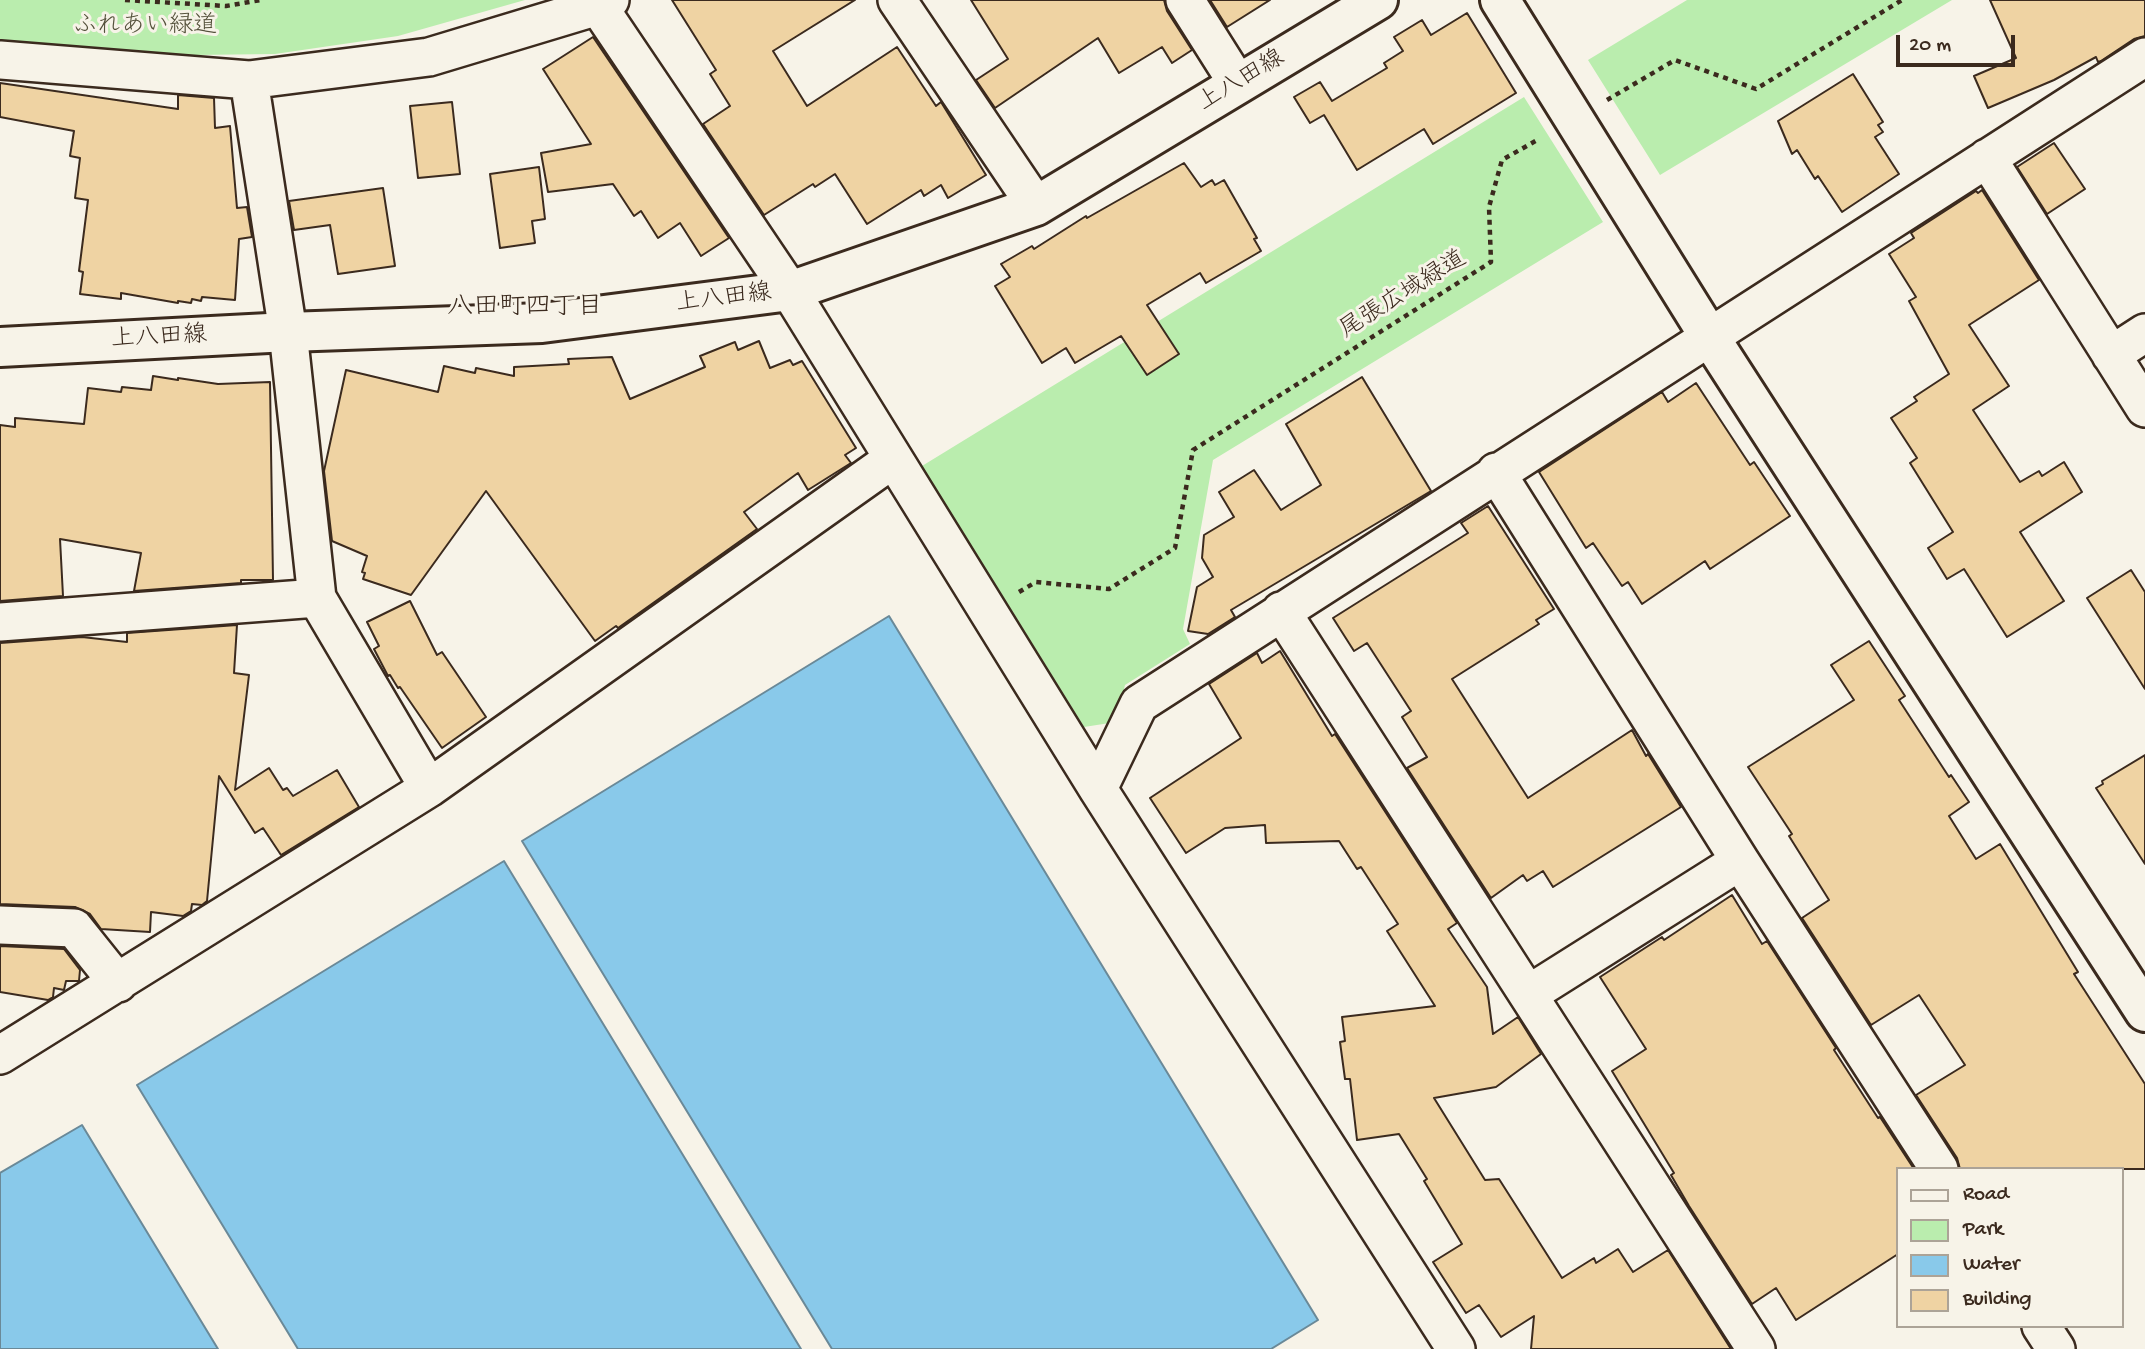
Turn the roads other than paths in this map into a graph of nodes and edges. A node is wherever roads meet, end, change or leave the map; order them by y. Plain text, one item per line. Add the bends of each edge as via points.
1 (897, 0) edge
2 (1185, 0) edge
3 (1378, 0) edge
4 (1500, 0) edge
5 (604, 3) edge
6 (2145, 57) edge
7 (0, 60) edge
8 (249, 80) junction
9 (1238, 84) junction
10 (1987, 158) junction
11 (1036, 206) junction
12 (790, 291) junction
13 (288, 332) junction
14 (2145, 333) edge
15 (1709, 336) junction
16 (0, 347) edge
17 (2111, 355) junction
18 (2145, 408) edge
19 (893, 459) junction
20 (1496, 472) junction
21 (317, 598) junction
22 (1282, 611) junction
23 (0, 622) edge
24 (429, 788) junction
25 (1097, 789) junction
26 (1740, 861) junction
27 (0, 925) edge
28 (118, 983) junction
29 (1529, 994) junction
30 (2145, 1012) edge
31 (0, 1055) edge
32 (1938, 1167) edge
33 (2042, 1328) edge
34 (1456, 1349) edge
35 (1756, 1349) edge
36 (2056, 1349) edge

1 - 11 street
2 - 9 street
3 - 9 street, 上八田線
4 - 15 street
5 - 8 street via 429,57
5 - 12 street
6 - 10 street
7 - 8 street
8 - 13 street
9 - 11 street, 上八田線
10 - 15 street
10 - 17 street
11 - 12 street, 上八田線
12 - 13 street, 上八田線 via 542,323
12 - 19 street
13 - 16 street, 上八田線
13 - 21 street
14 - 17 street
15 - 20 street
15 - 30 street
17 - 18 street
19 - 24 street
19 - 25 street
20 - 22 street
20 - 26 street
21 - 23 street
21 - 24 street
22 - 25 street via 1139,704
22 - 29 street
24 - 28 street
25 - 34 street
26 - 29 street
26 - 32 street
27 - 28 street via 74,928
28 - 31 street
29 - 35 street
33 - 36 street

